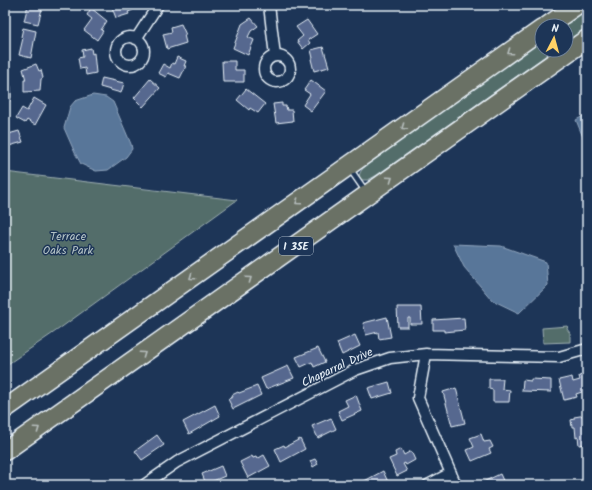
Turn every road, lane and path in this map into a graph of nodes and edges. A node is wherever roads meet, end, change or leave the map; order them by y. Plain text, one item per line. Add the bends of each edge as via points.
1 (158, 5) edge
2 (269, 5) edge
3 (577, 5) edge
4 (558, 18) edge
5 (534, 36) edge
6 (136, 39) dead end
7 (587, 39) edge
8 (275, 56) dead end
9 (5, 88) edge
10 (5, 97) edge
11 (348, 167) junction
12 (368, 195) junction
13 (587, 349) edge
14 (426, 354) junction
15 (5, 408) edge
16 (5, 451) edge
17 (450, 474) junction
18 (144, 485) edge
19 (428, 485) edge
20 (456, 485) edge

1 - 6 street
2 - 8 street
3 - 4 highway
5 -> 11 highway, I 35E
12 -> 7 highway, I 35E
9 - 10 street
11 - 12 lane
11 -> 15 highway, I 35E
16 -> 12 highway, I 35E
13 - 14 street, Chaparral Drive via 559,357
14 - 17 street via 418,398
14 - 18 street, Chaparral Drive via 390,358 355,370 178,462
17 - 19 street
17 - 20 street

